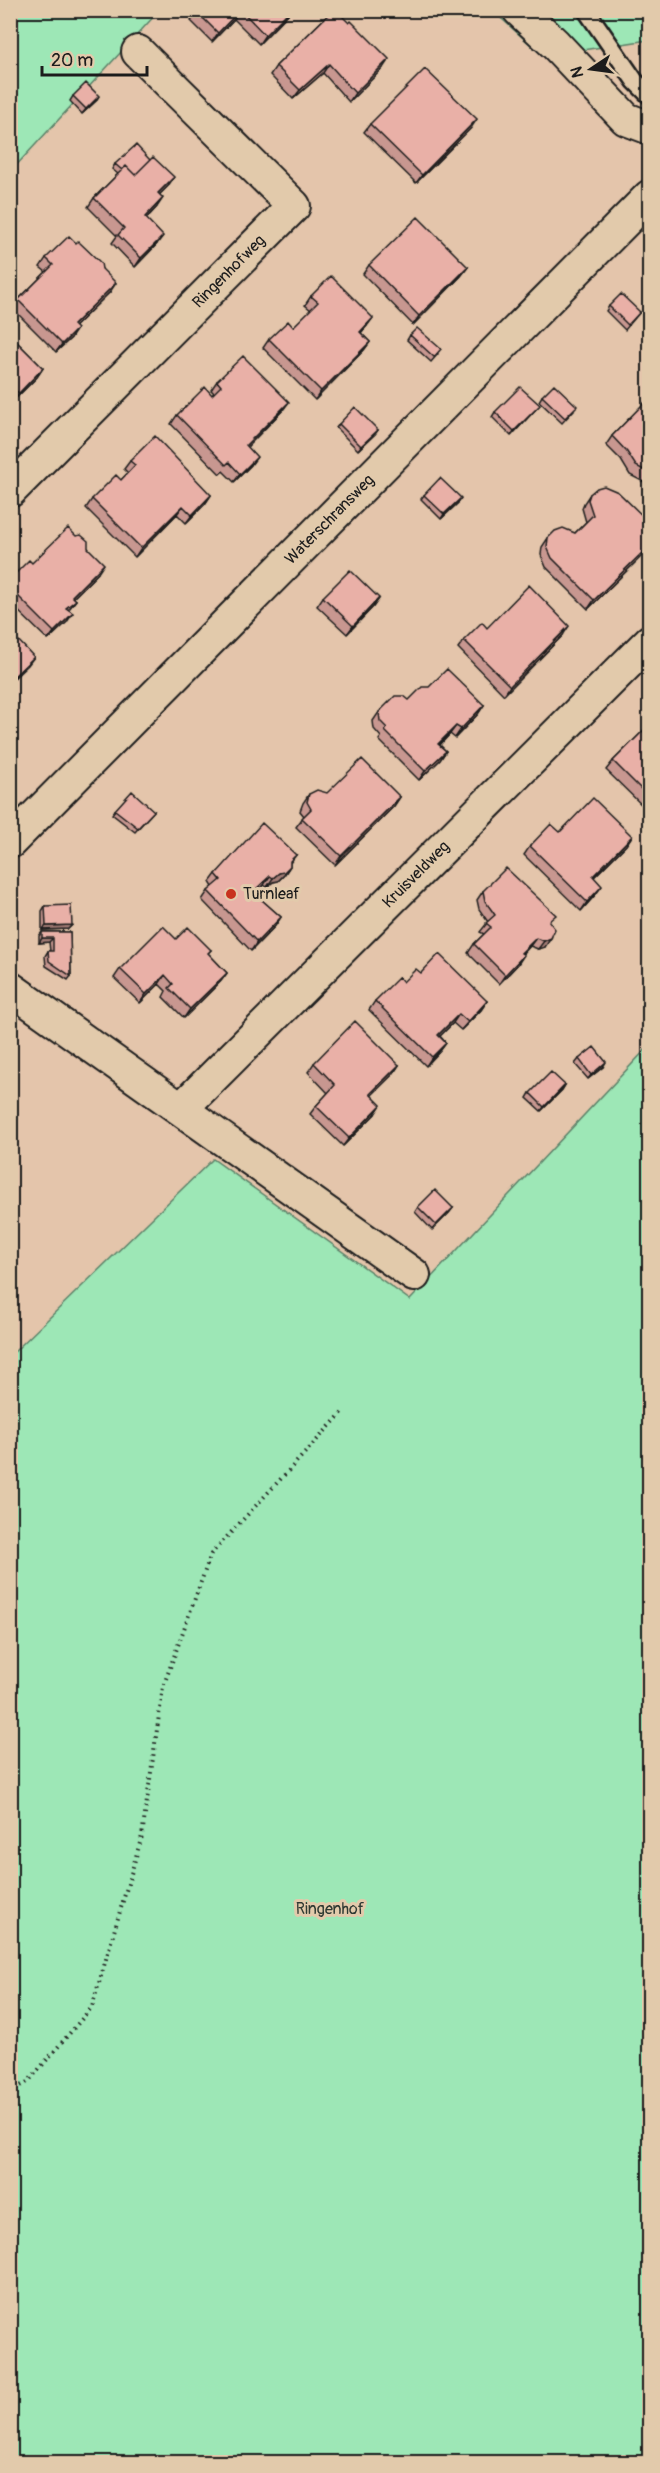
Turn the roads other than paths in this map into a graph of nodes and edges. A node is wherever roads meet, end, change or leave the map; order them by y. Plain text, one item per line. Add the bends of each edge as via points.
1 (519, 10) edge
2 (586, 10) edge
3 (138, 52) dead end
4 (650, 96) edge
5 (650, 128) edge
6 (650, 196) edge
7 (10, 491) edge
8 (650, 641) edge
9 (10, 842) edge
10 (10, 988) edge
11 (181, 1110) junction
12 (414, 1275) dead end

1 - 5 street via 626,119
2 - 4 lane via 635,81
3 - 7 street, Ringenhofweg via 294,206
6 - 9 street, Waterschransweg
8 - 11 street, Kruisveldweg
10 - 11 street
11 - 12 street

